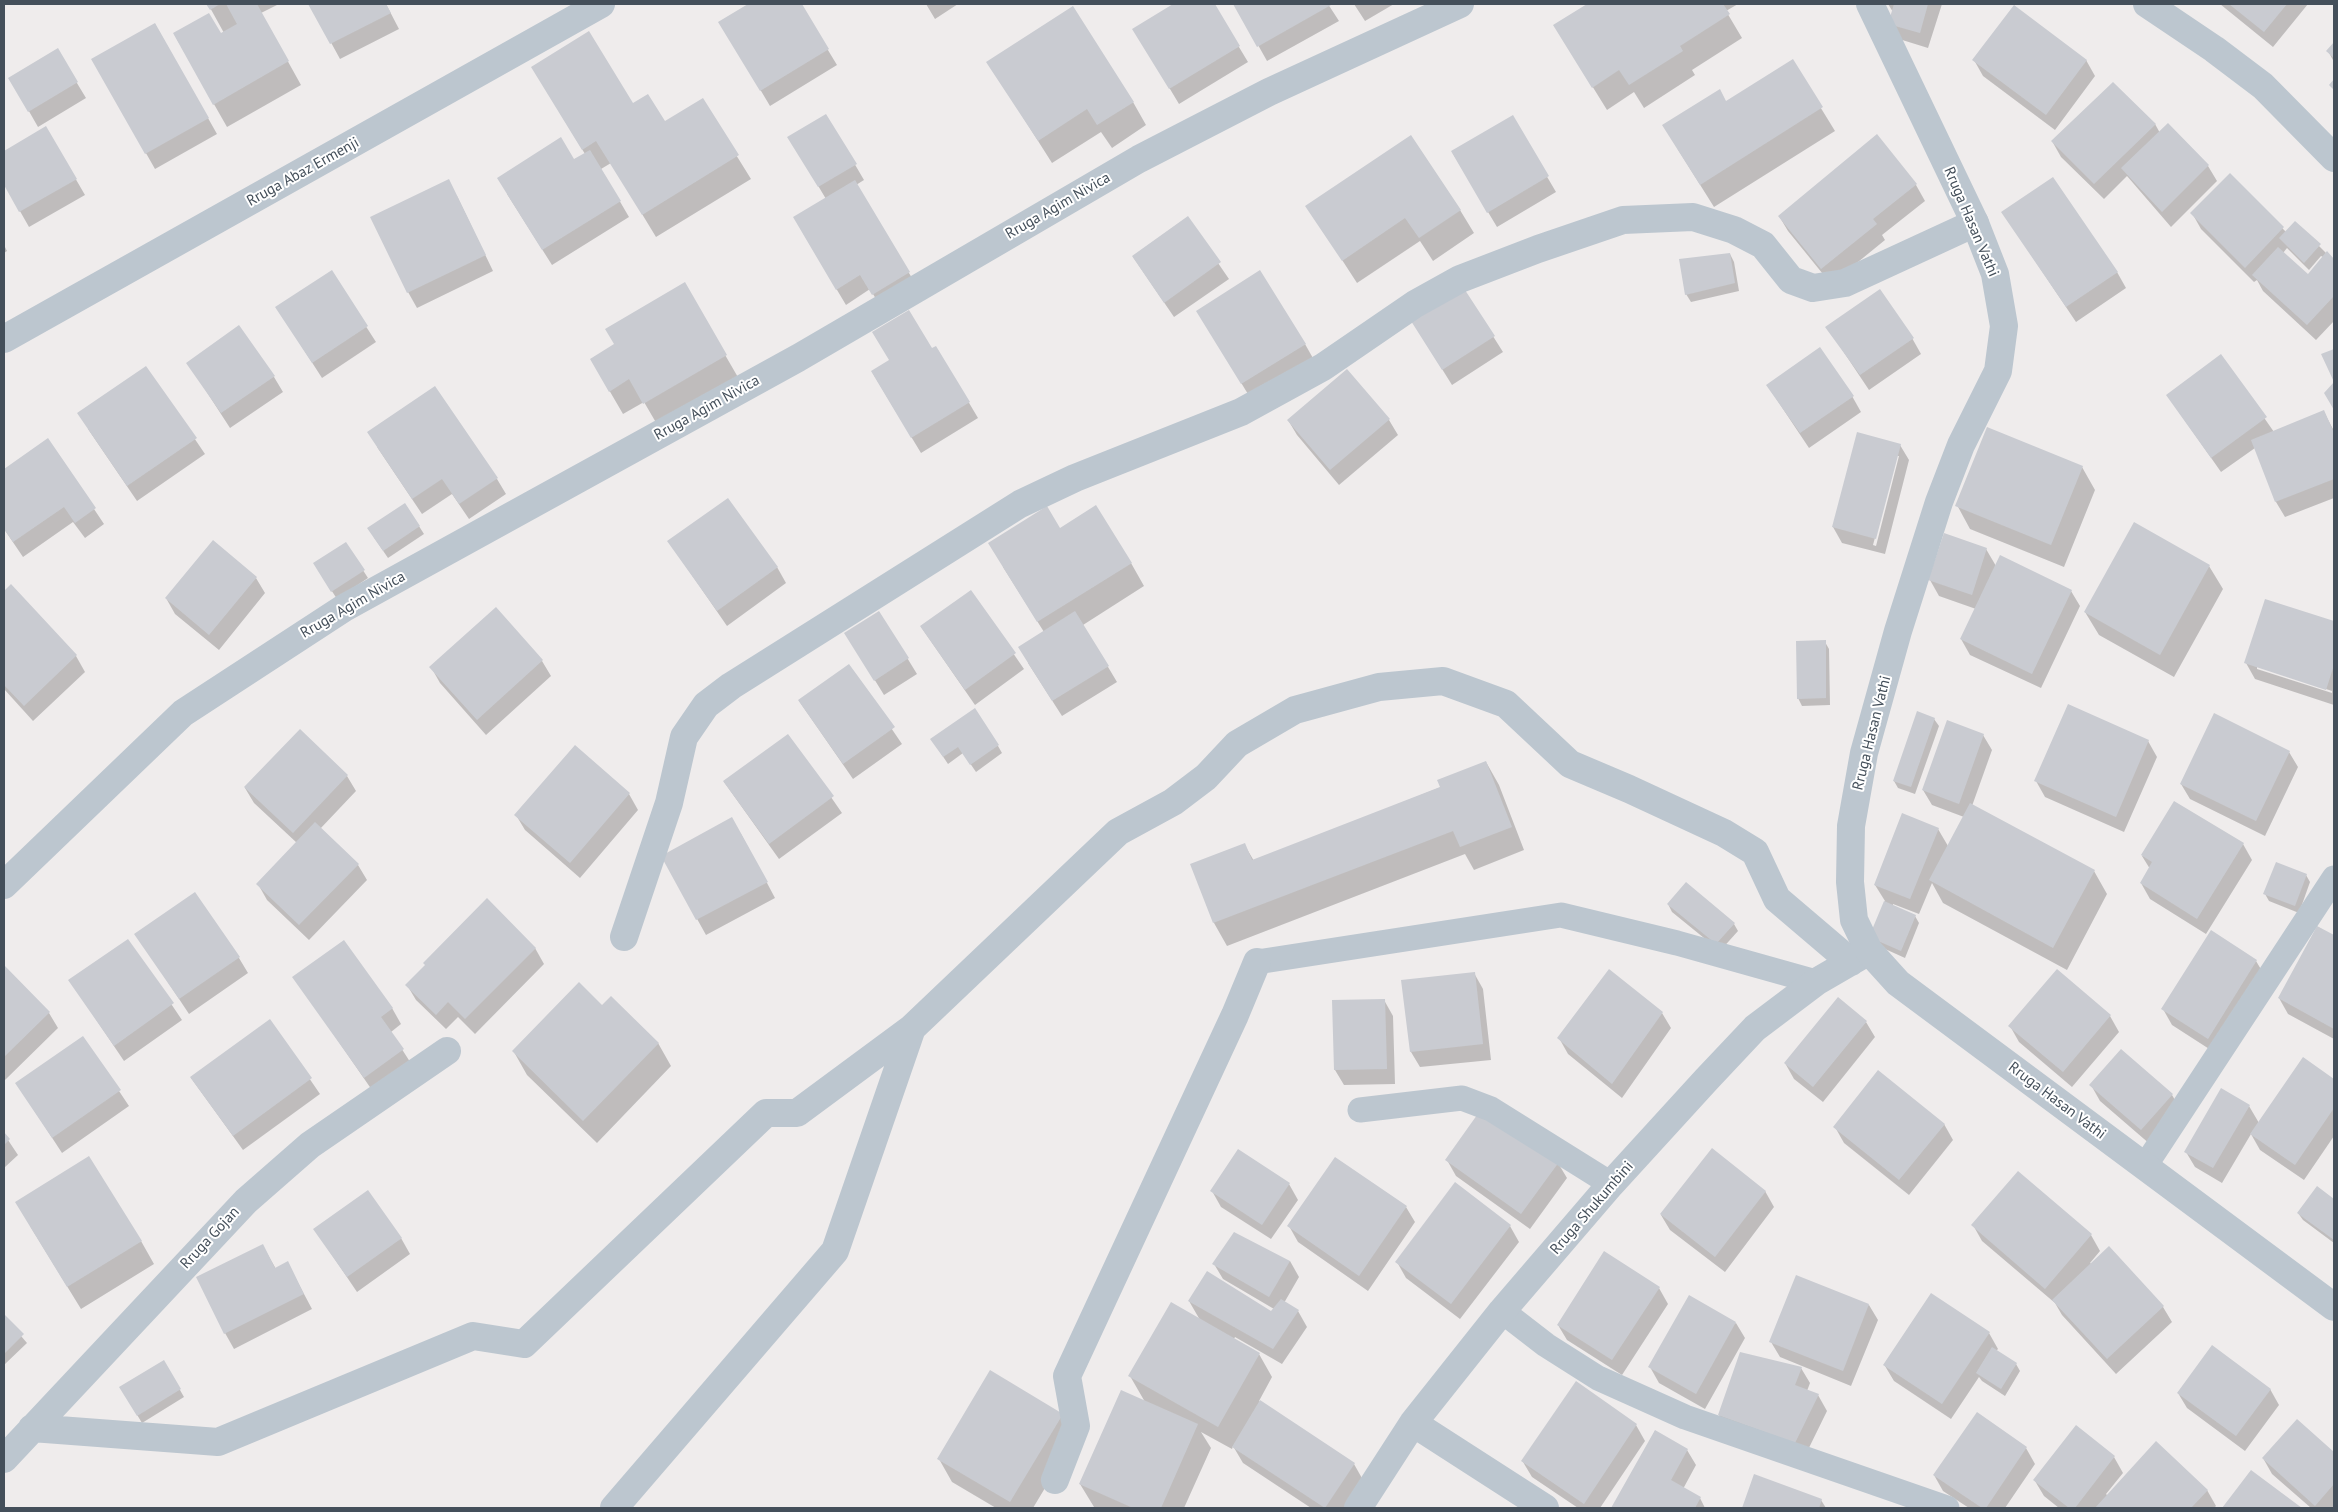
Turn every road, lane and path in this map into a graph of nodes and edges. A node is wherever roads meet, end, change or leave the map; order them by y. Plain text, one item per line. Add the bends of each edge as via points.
1 (601, 4) edge
2 (1460, 4) edge
3 (1870, 4) edge
4 (2147, 4) edge
5 (2334, 158) edge
6 (1975, 223) junction
7 (4, 339) edge
8 (2334, 878) edge
9 (4, 885) edge
10 (624, 937) dead end
11 (1860, 956) junction
12 (1257, 962) joint
13 (1816, 982) junction
14 (912, 1028) junction
15 (447, 1051) dead end
16 (1360, 1110) dead end
17 (2145, 1166) junction
18 (1611, 1184) junction
19 (2334, 1307) edge
20 (1502, 1311) junction
21 (1413, 1424) junction
22 (32, 1428) junction
23 (4, 1459) edge
24 (1055, 1480) dead end
25 (614, 1508) edge
26 (1358, 1508) edge
27 (1545, 1508) edge
28 (1947, 1508) edge

1 - 7 street, Rruga Abaz Ermenji
2 - 9 street, Rruga Agim Nivica via 1269,92 1139,159 798,358 344,608 183,713
3 - 6 street, Rruga Hasan Vathi
4 - 5 street via 2263,86
6 - 10 street via 1845,283 1814,288 1791,280 1763,245 1734,230 1693,217 1624,220 1460,279 1415,304 1322,367 1241,412 1075,478 1020,504 731,686 706,705 684,737 669,802
6 - 11 street, Rruga Hasan Vathi via 1995,274 2004,326 1998,371 1939,502 1864,753 1851,826 1850,882
8 - 17 lane
11 - 13 street, Rruga Shukumbini
11 - 14 street via 1777,899 1755,852 1706,825 1570,764 1506,704 1443,681 1379,687 1295,710 1238,744 1206,777 1180,797 1118,832
11 - 17 street, Rruga Hasan Vathi
12 - 13 lane via 1561,915
12 - 24 street via 1067,1376 1076,1426
13 - 18 street, Rruga Shukumbini via 1755,1028
14 - 22 street via 797,1113 766,1113 524,1344 473,1336 218,1442
14 - 25 street via 836,1251
15 - 22 street, Rruga Gojan via 310,1145 246,1201
16 - 18 lane via 1462,1098 1491,1109
17 - 19 street, Rruga Hasan Vathi
18 - 20 street, Rruga Shukumbini
20 - 21 street, Rruga Shukumbini
20 - 28 lane via 1546,1345 1598,1378 1668,1409
21 - 26 street, Rruga Shukumbini
21 - 27 street
22 - 23 street, Rruga Gojan

